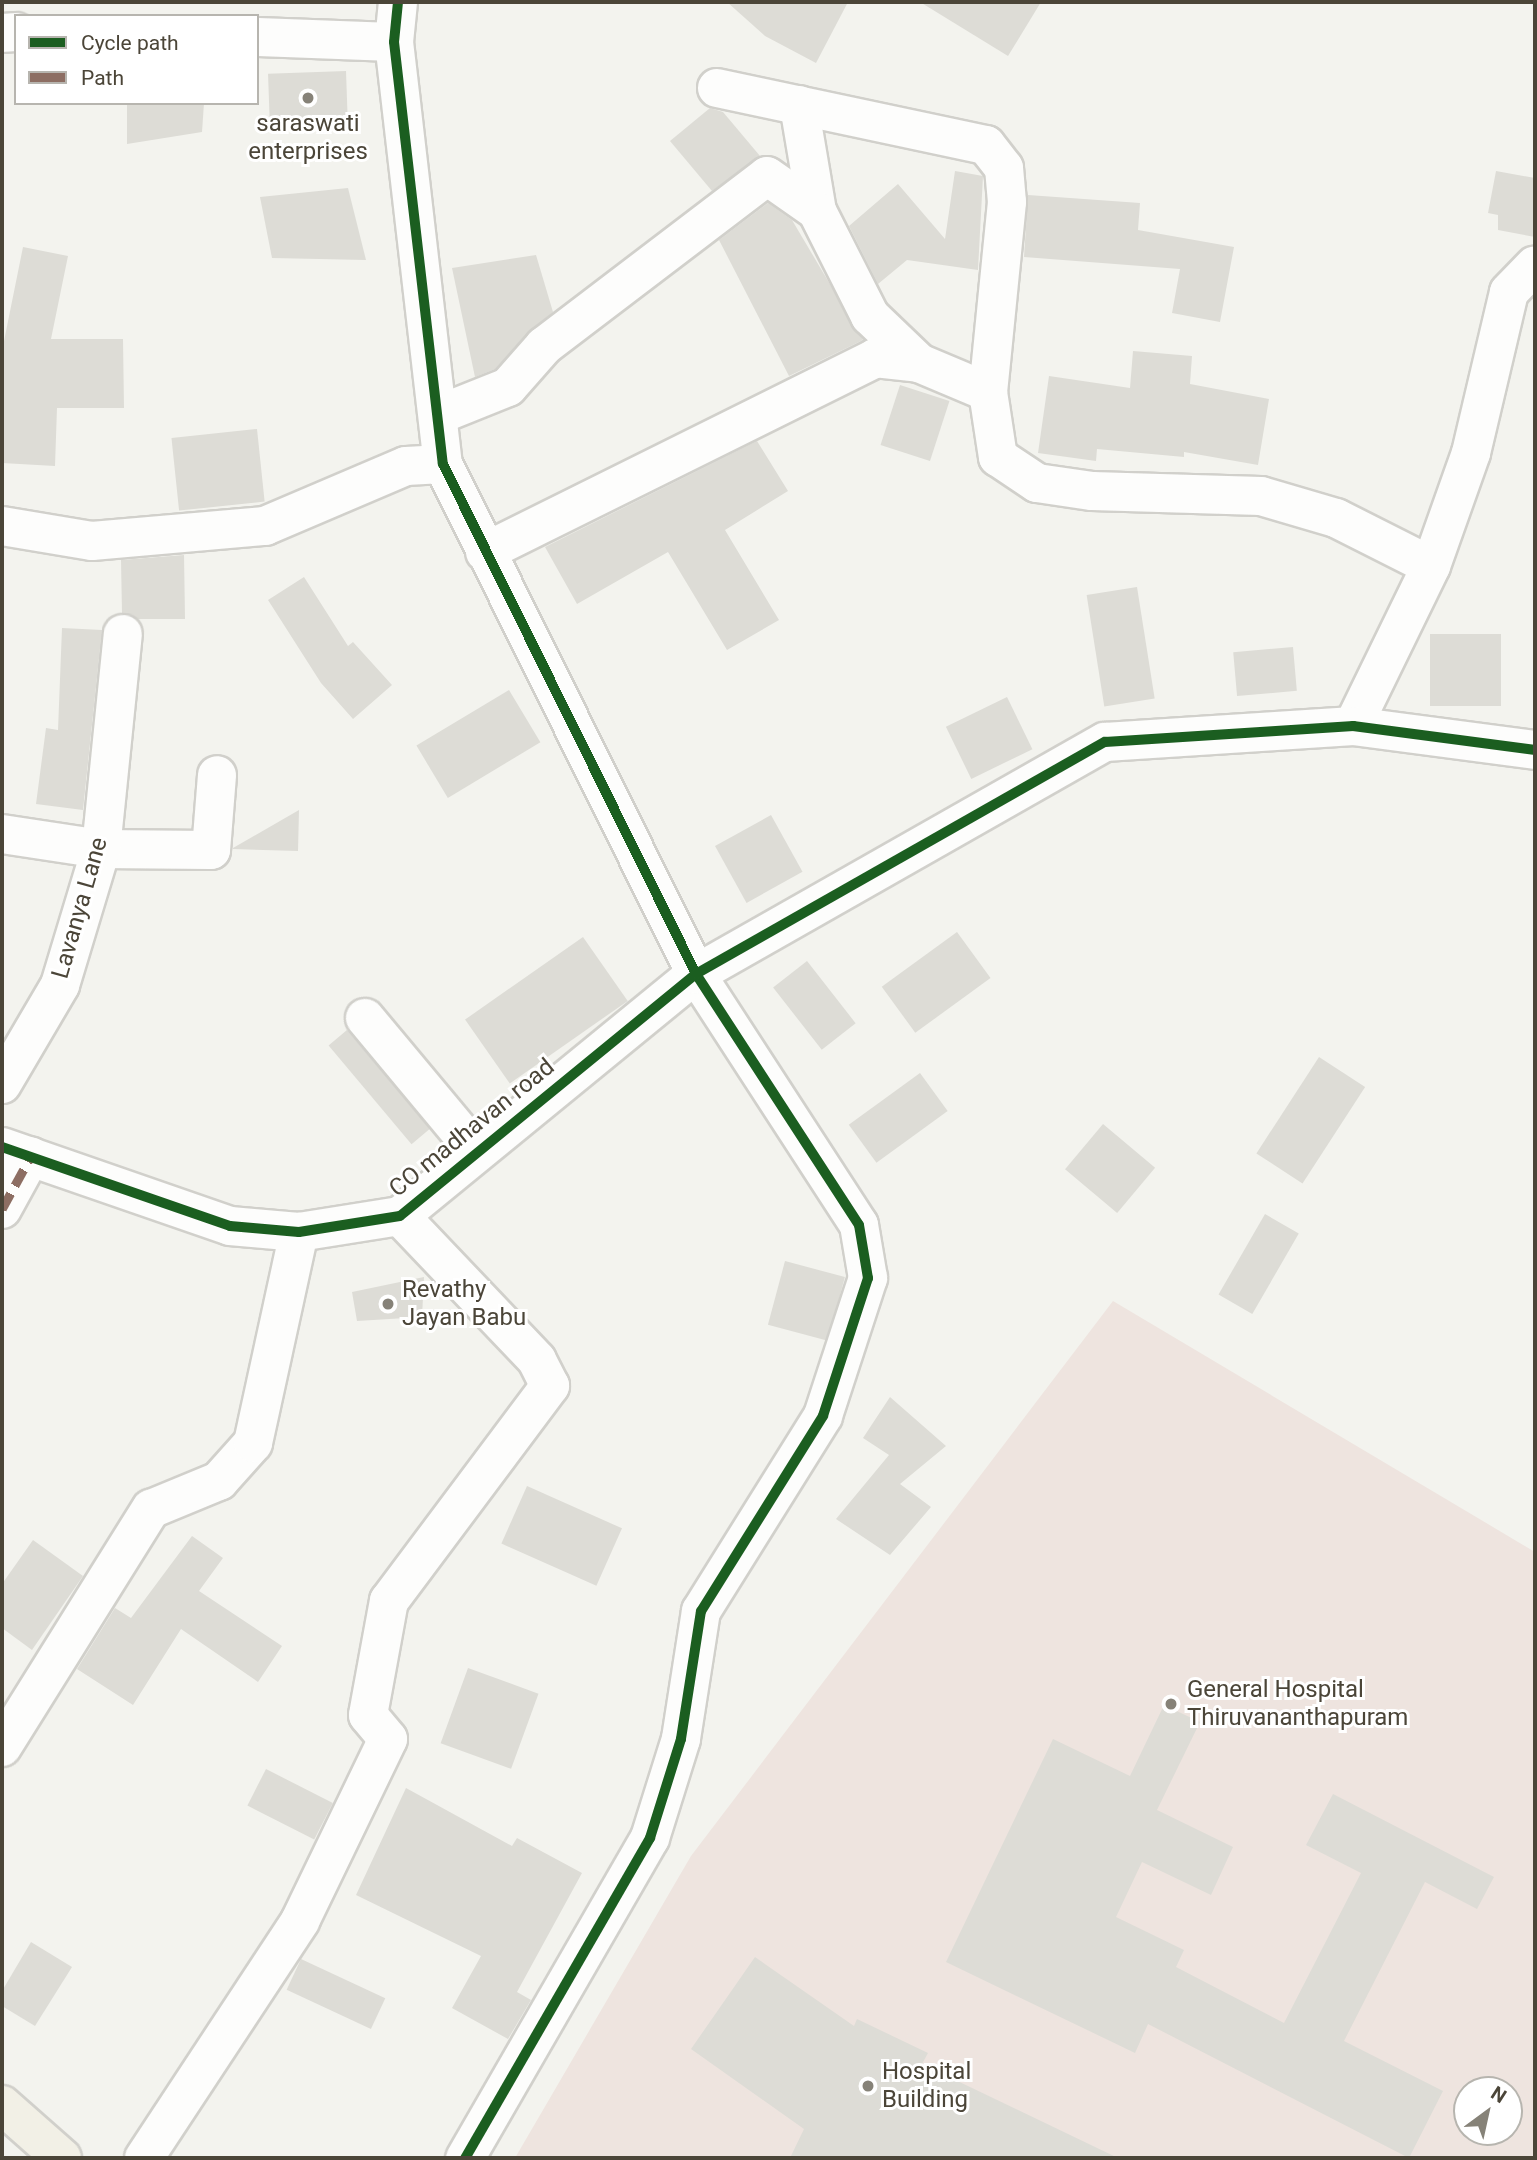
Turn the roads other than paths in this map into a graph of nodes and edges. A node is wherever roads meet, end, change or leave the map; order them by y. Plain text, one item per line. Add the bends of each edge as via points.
1 (398, 2) edge
2 (259, 37) edge
3 (394, 42) junction
4 (717, 88) dead end
5 (799, 105) junction
6 (817, 211) junction
7 (1535, 265) edge
8 (919, 363) junction
9 (988, 392) junction
10 (438, 415) junction
11 (443, 464) junction
12 (2, 526) edge
13 (485, 552) junction
14 (1431, 565) junction
15 (123, 635) dead end
16 (1353, 726) junction
17 (1535, 750) edge
18 (217, 775) dead end
19 (2, 834) edge
20 (101, 849) junction
21 (696, 974) junction
22 (365, 1018) dead end
23 (2, 1084) edge
24 (475, 1151) junction
25 (16, 1152) edge
26 (2, 1209) edge
27 (400, 1216) junction
28 (299, 1232) junction
29 (2, 1747) edge
30 (2, 2105) edge
31 (62, 2158) edge
32 (144, 2158) edge
33 (465, 2158) edge

1 - 3 street
2 - 3 street
3 - 10 street
4 - 5 street
5 - 6 street
5 - 9 street via 986,145 1004,168 1007,202
6 - 8 street via 870,316
6 - 10 street via 767,176 741,190 544,346 508,387
7 - 14 street via 1509,292 1471,453
8 - 9 street
8 - 13 street via 875,358
9 - 14 street via 998,457 1037,483 1092,491 1261,496 1336,518
10 - 11 street
11 - 12 street via 406,466 265,526 92,541
11 - 13 street
13 - 21 street
14 - 16 street
15 - 20 street, Lavanya Lane
16 - 17 street, CO madhavan road
16 - 21 street, CO madhavan road via 1105,742
18 - 20 street via 211,850
19 - 20 street
20 - 23 street, Lavanya Lane via 60,985
21 - 24 street, CO madhavan road
21 - 33 street via 859,1225 868,1278 823,1416 701,1611 681,1740 650,1838
22 - 24 street
24 - 27 street, CO madhavan road
25 - 26 street
25 - 28 street, CO madhavan road via 230,1226
27 - 28 street, CO madhavan road
27 - 32 street via 537,1360 550,1386 389,1601 368,1715 388,1739 300,1921
28 - 29 street via 253,1443 219,1481 151,1510
30 - 31 main road

